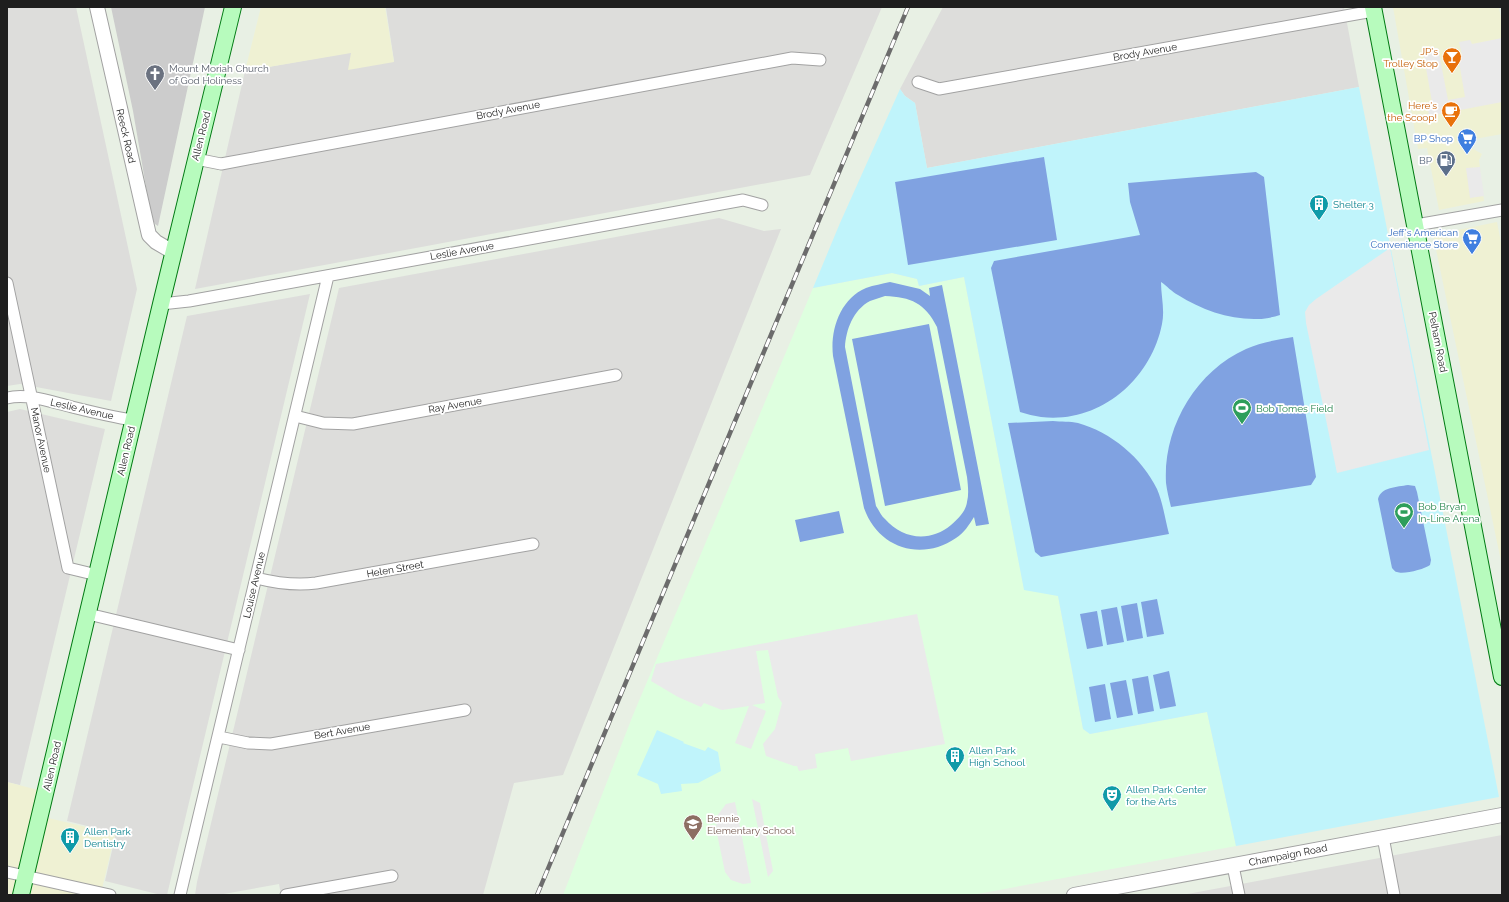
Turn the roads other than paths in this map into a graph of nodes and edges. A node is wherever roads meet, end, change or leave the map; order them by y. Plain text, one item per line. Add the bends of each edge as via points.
1 (97, 7) edge
2 (233, 7) edge
3 (1373, 9) edge
4 (820, 60) dead end
5 (918, 82) dead end
6 (196, 159) junction
7 (762, 205) dead end
8 (1502, 210) edge
9 (1416, 225) junction
10 (173, 252) junction
11 (328, 276) junction
12 (7, 283) edge
13 (161, 304) junction
14 (616, 375) dead end
15 (32, 397) junction
16 (7, 398) edge
17 (294, 416) junction
18 (133, 420) junction
19 (533, 544) dead end
20 (97, 575) junction
21 (256, 578) junction
22 (88, 614) junction
23 (239, 650) junction
24 (1502, 677) edge
25 (465, 710) dead end
26 (218, 737) junction
27 (1502, 815) edge
28 (1383, 837) junction
29 (1233, 866) junction
30 (7, 872) edge
31 (26, 876) junction
32 (392, 876) dead end
33 (1082, 894) edge
34 (21, 895) edge
35 (110, 895) edge
36 (180, 895) edge
37 (286, 895) edge
38 (1239, 895) edge
39 (1394, 895) edge

1 - 10 street, Reeck Road via 149,235
2 - 6 main road, Allen Road
3 - 5 street, Brody Avenue via 940,89
3 - 9 main road, Pelham Road
4 - 6 street, Brody Avenue via 792,58 221,164
6 - 10 main road, Allen Road
7 - 11 street, Leslie Avenue via 743,200
8 - 9 street
9 - 24 main road, Pelham Road
10 - 13 main road, Allen Road
11 - 13 street, Leslie Avenue
11 - 17 street, Louise Avenue
12 - 15 street, Manor Avenue
13 - 18 main road, Allen Road
14 - 17 street, Ray Avenue via 353,424 323,423
15 - 16 street, Leslie Avenue
15 - 18 street, Leslie Avenue
15 - 20 street, Manor Avenue via 68,568
17 - 21 street, Louise Avenue
18 - 20 main road, Allen Road
19 - 21 street, Helen Street via 301,585
20 - 22 main road, Allen Road
21 - 23 street, Louise Avenue
22 - 23 street
22 - 31 main road, Allen Road
23 - 26 street, Louise Avenue
25 - 26 street, Bert Avenue via 271,744 248,743
26 - 36 street, Louise Avenue
27 - 28 street, Champaign Road
28 - 29 street, Champaign Road
28 - 39 street
29 - 33 street, Champaign Road
29 - 38 street
30 - 31 street
31 - 34 main road, Allen Road
31 - 35 street
32 - 37 street

